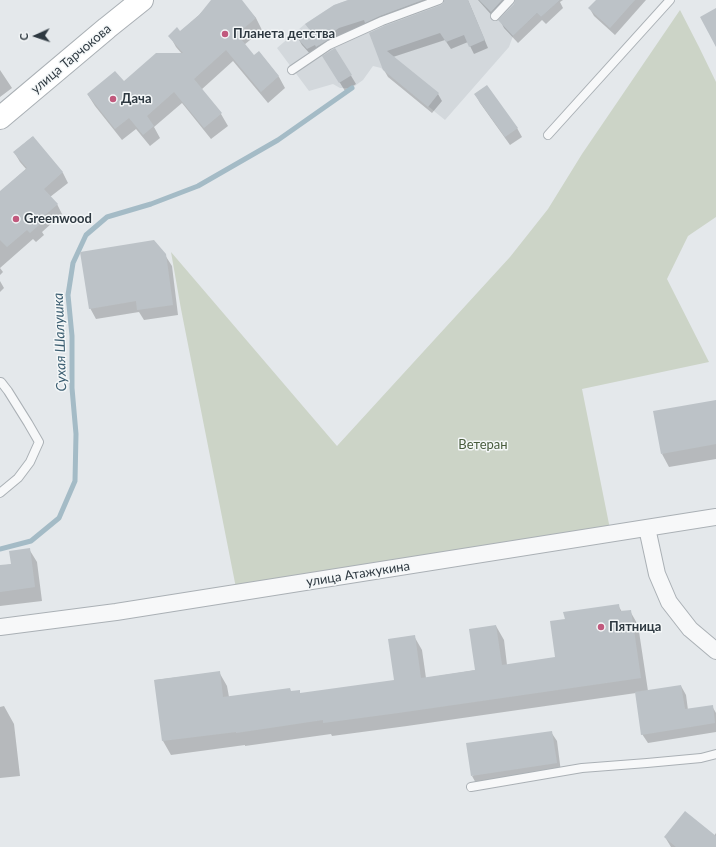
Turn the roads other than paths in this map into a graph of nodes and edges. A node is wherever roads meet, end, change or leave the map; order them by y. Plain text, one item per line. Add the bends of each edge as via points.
1 (142, 0) edge
2 (439, 0) edge
3 (510, 0) edge
4 (670, 0) edge
5 (494, 16) dead end
6 (292, 70) dead end
7 (0, 118) edge
8 (548, 135) dead end
9 (0, 382) edge
10 (0, 492) edge
11 (716, 517) edge
12 (646, 528) junction
13 (0, 627) edge
14 (716, 651) edge
15 (716, 754) edge
16 (471, 787) dead end

1 - 7 main road, улица Тарчокова
2 - 6 lane via 329,45
3 - 5 lane
4 - 8 lane
9 - 10 lane via 39,442 30,462 18,478
11 - 12 street, улица Атажукина
12 - 13 street, улица Атажукина via 116,612
12 - 14 street via 657,574 669,602 690,629
15 - 16 lane via 701,758 582,768

